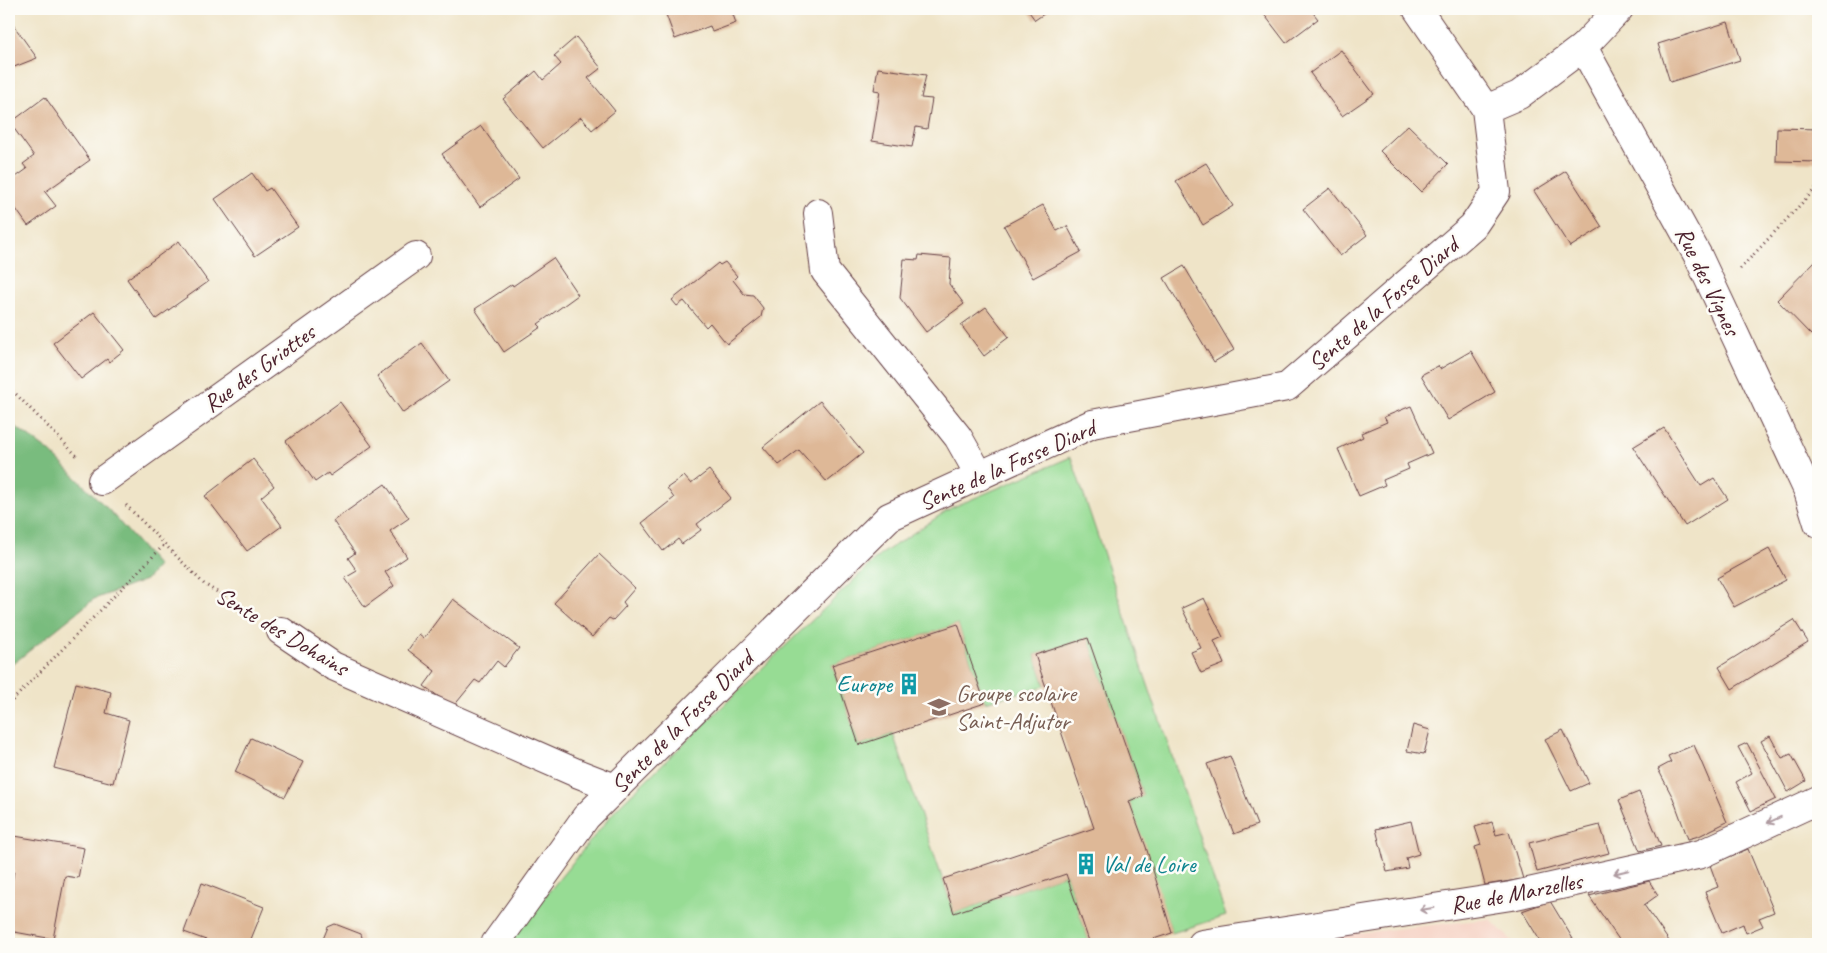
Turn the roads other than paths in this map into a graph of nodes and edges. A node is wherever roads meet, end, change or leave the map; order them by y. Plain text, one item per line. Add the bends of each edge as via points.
1 (1417, 9) edge
2 (1619, 9) edge
3 (1582, 47) junction
4 (1486, 109) junction
5 (818, 213) dead end
6 (416, 256) dead end
7 (980, 476) junction
8 (102, 481) road end
9 (1818, 523) edge
10 (281, 631) road end
11 (615, 788) junction
12 (1818, 800) edge
13 (496, 944) edge
14 (1202, 944) edge

1 - 4 street
2 - 3 street
3 - 4 street via 1519,95
3 - 9 street, Rue des Vignes via 1698,256 1808,491
4 - 7 street, Sente de la Fosse Diard via 1496,192 1474,226 1287,387 1092,424
5 - 7 street via 825,270 958,437
6 - 8 street, Rue des Griottes
7 - 11 street, Sente de la Fosse Diard via 889,517
10 - 11 street, Sente des Dohains via 333,666
11 - 13 street, Sente de la Fosse Diard via 586,817
12 -> 14 street, Rue de Marzelles via 1701,854 1511,896

